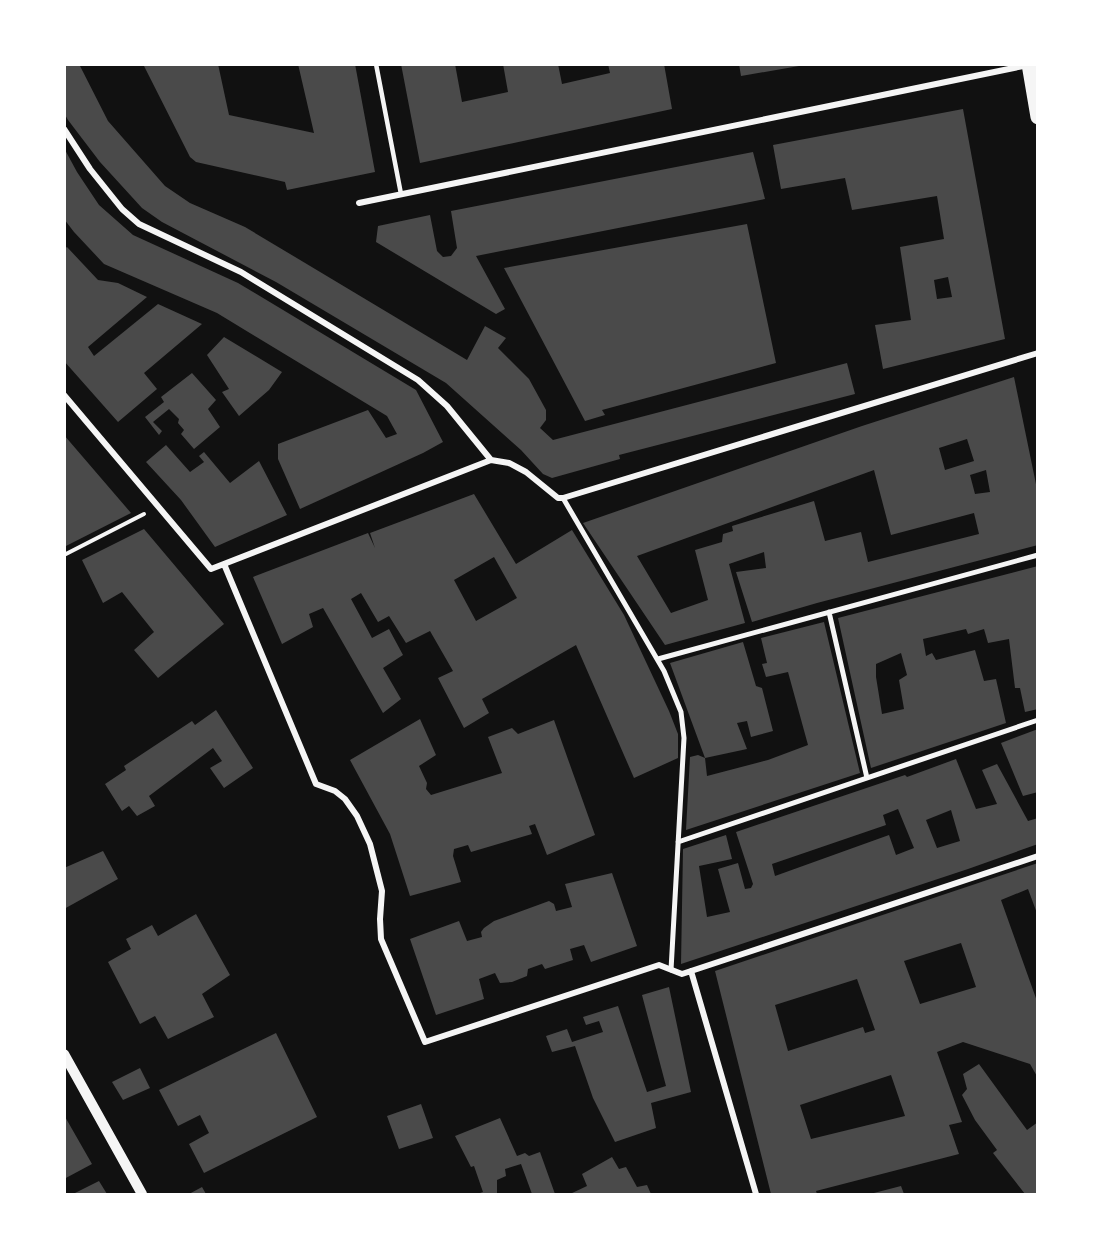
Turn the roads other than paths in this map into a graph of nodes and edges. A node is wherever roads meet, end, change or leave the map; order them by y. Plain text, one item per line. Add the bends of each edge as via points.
1 (376, 64) edge
2 (1029, 65) edge
3 (1038, 117) edge
4 (64, 129) edge
5 (401, 194) junction
6 (359, 203) dead end
7 (1038, 353) edge
8 (64, 395) edge
9 (491, 460) junction
10 (563, 498) junction
11 (1038, 555) edge
12 (224, 564) junction
13 (829, 612) junction
14 (658, 659) junction
15 (1038, 720) edge
16 (867, 778) junction
17 (678, 842) junction
18 (1038, 856) edge
19 (671, 970) junction
20 (691, 971) junction
21 (64, 1054) edge
22 (142, 1194) edge
23 (756, 1194) edge

1 - 5 lane
2 - 3 main road
2 - 5 street
4 - 9 street via 90,170 139,224 241,272 418,380 447,406
5 - 6 street
7 - 10 street
8 - 12 street via 211,569
9 - 10 street via 515,465
9 - 12 street
10 - 14 street
11 - 13 street
12 - 19 street via 316,784 345,799 370,844 382,891 381,939 425,1042 659,965
13 - 14 street
13 - 16 street
14 - 17 street via 683,725
15 - 16 street
16 - 17 street
17 - 19 street
18 - 20 street
19 - 20 street via 682,974
20 - 23 street
21 - 22 street

